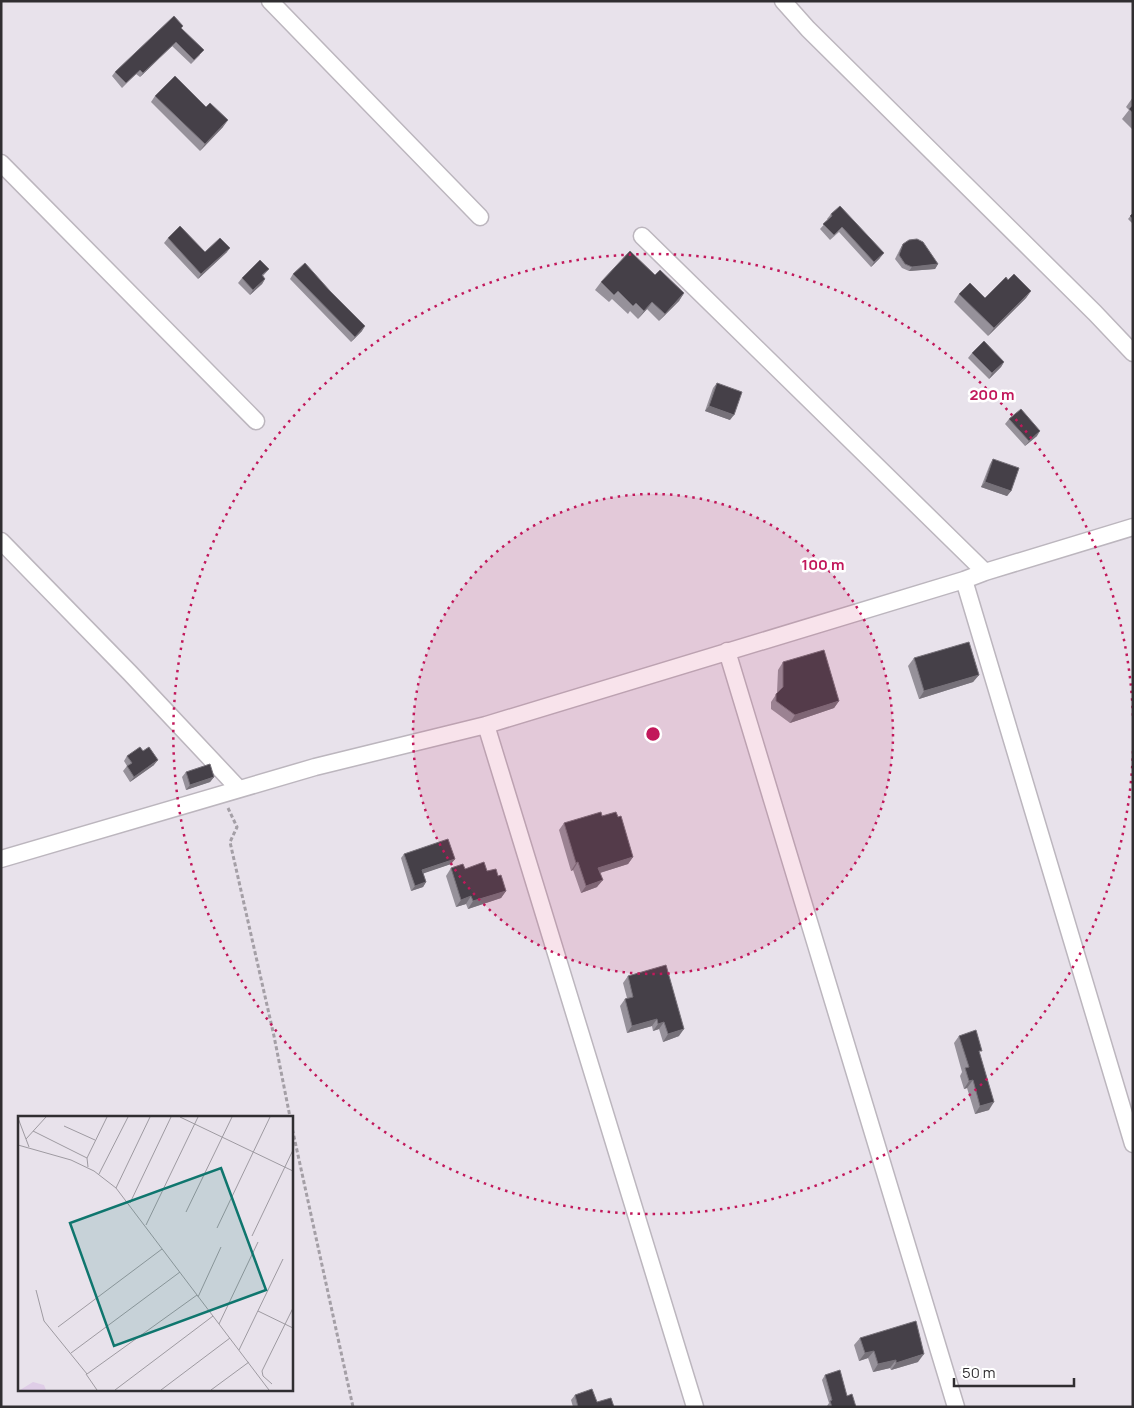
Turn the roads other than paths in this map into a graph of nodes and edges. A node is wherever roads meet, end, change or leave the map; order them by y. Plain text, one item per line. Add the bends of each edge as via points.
1 (270, 1) edge
2 (784, 1) edge
3 (1, 163) edge
4 (480, 217) dead end
5 (642, 236) dead end
6 (1133, 354) edge
7 (256, 421) dead end
8 (1133, 527) edge
9 (1, 541) edge
10 (984, 572) junction
11 (964, 580) junction
12 (727, 651) junction
13 (486, 725) junction
14 (239, 789) junction
15 (5, 853) edge
16 (1133, 1144) edge
17 (695, 1407) edge
18 (956, 1407) edge

1 - 4 street
2 - 6 street via 815,36
3 - 7 street
5 - 10 street
8 - 10 street
9 - 14 street
10 - 11 street
11 - 12 street
11 - 16 street
12 - 13 street
12 - 18 street
13 - 14 street
13 - 17 street
14 - 15 street

